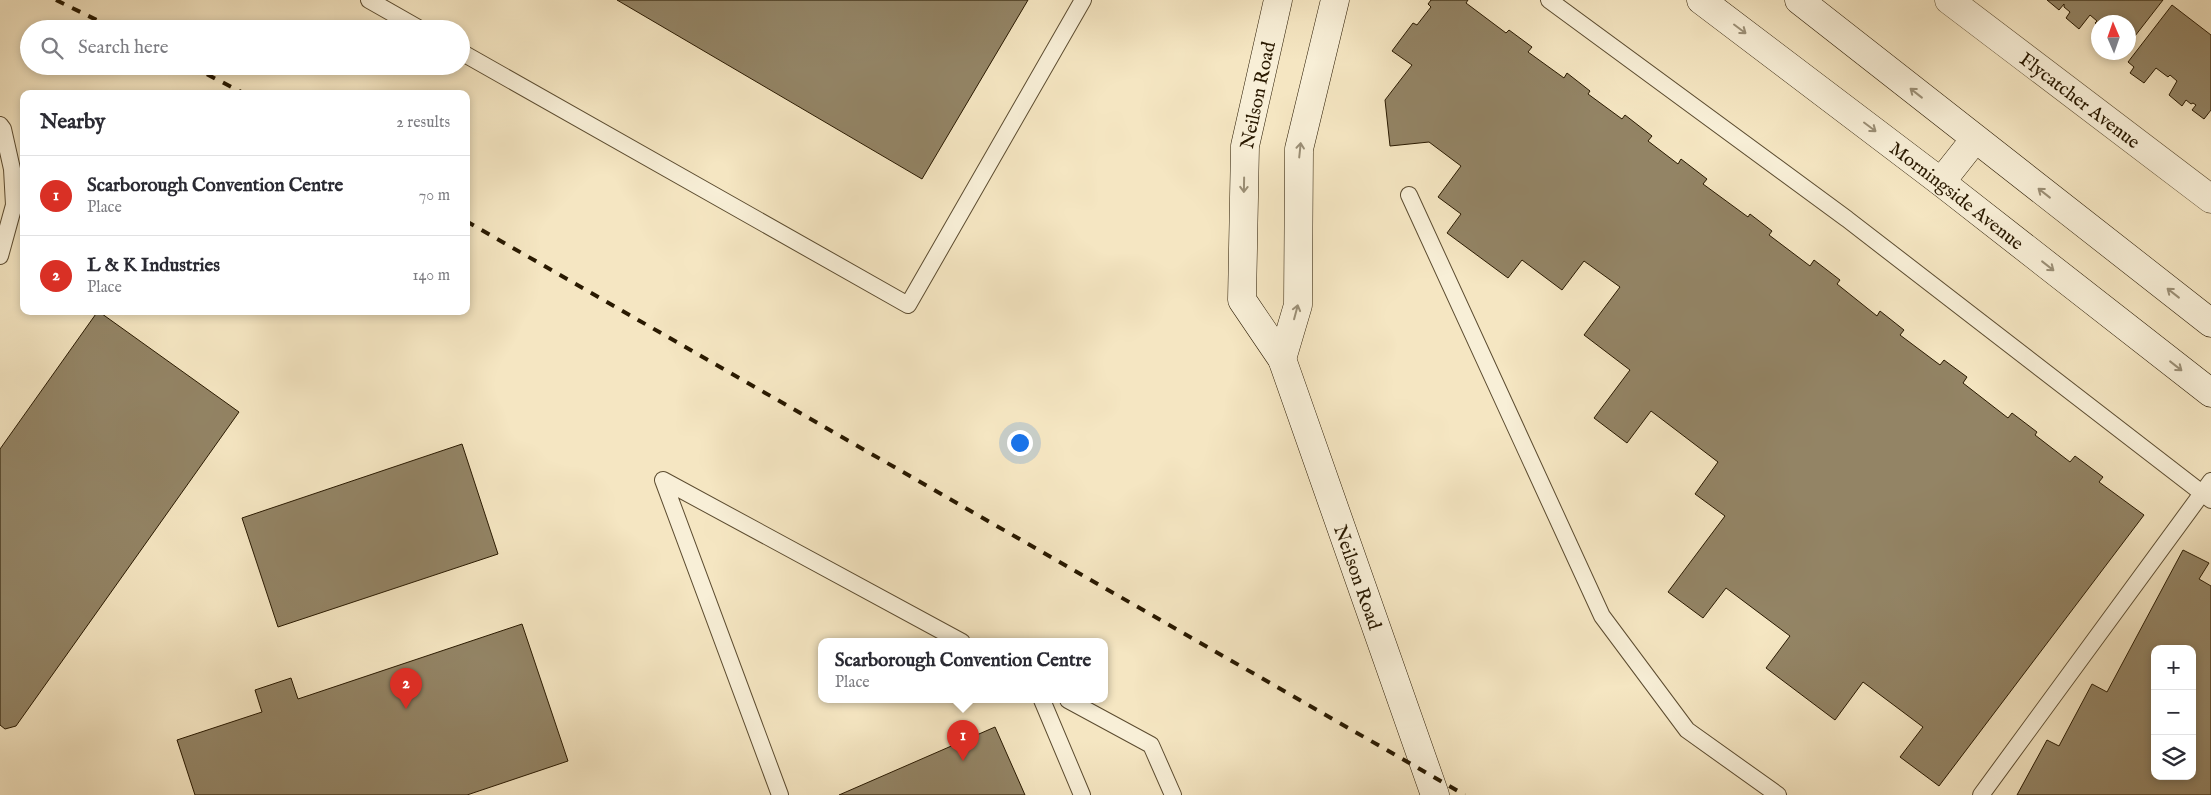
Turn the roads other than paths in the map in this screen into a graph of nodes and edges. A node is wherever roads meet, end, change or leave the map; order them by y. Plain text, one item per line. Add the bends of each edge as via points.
1 (369, 0) edge
2 (1083, 0) edge
3 (1278, 0) edge
4 (1334, 0) edge
5 (1549, 0) edge
6 (1701, 0) edge
7 (1799, 0) edge
8 (1949, 0) edge
9 (404, 20) edge
10 (470, 57) edge
11 (0, 125) edge
12 (1975, 140) junction
13 (1941, 182) junction
14 (1410, 195) dead end
15 (2211, 200) edge
16 (0, 256) edge
17 (2211, 323) edge
18 (1282, 359) junction
19 (2211, 393) edge
20 (2208, 491) edge
21 (955, 638) edge
22 (1043, 703) edge
23 (1074, 703) edge
24 (780, 795) edge
25 (1082, 795) edge
26 (1173, 795) edge
27 (1434, 795) edge
28 (1778, 795) edge
29 (1981, 795) edge

1 - 9 lane
2 - 10 lane via 908,305
3 -> 18 street, Neilson Road via 1244,146 1242,300
18 -> 4 street via 1298,305 1299,149
5 - 20 lane
6 -> 13 street, Morningside Avenue
12 -> 7 street
8 - 15 street, Flycatcher Avenue
11 - 16 lane via 12,168 14,205
12 - 13 street
17 -> 12 street
13 -> 19 street, Morningside Avenue
14 - 28 lane via 1602,616 1687,730
18 - 27 street, Neilson Road
20 - 29 lane
21 - 24 lane via 662,480
22 - 25 lane
23 - 26 lane via 1151,745

